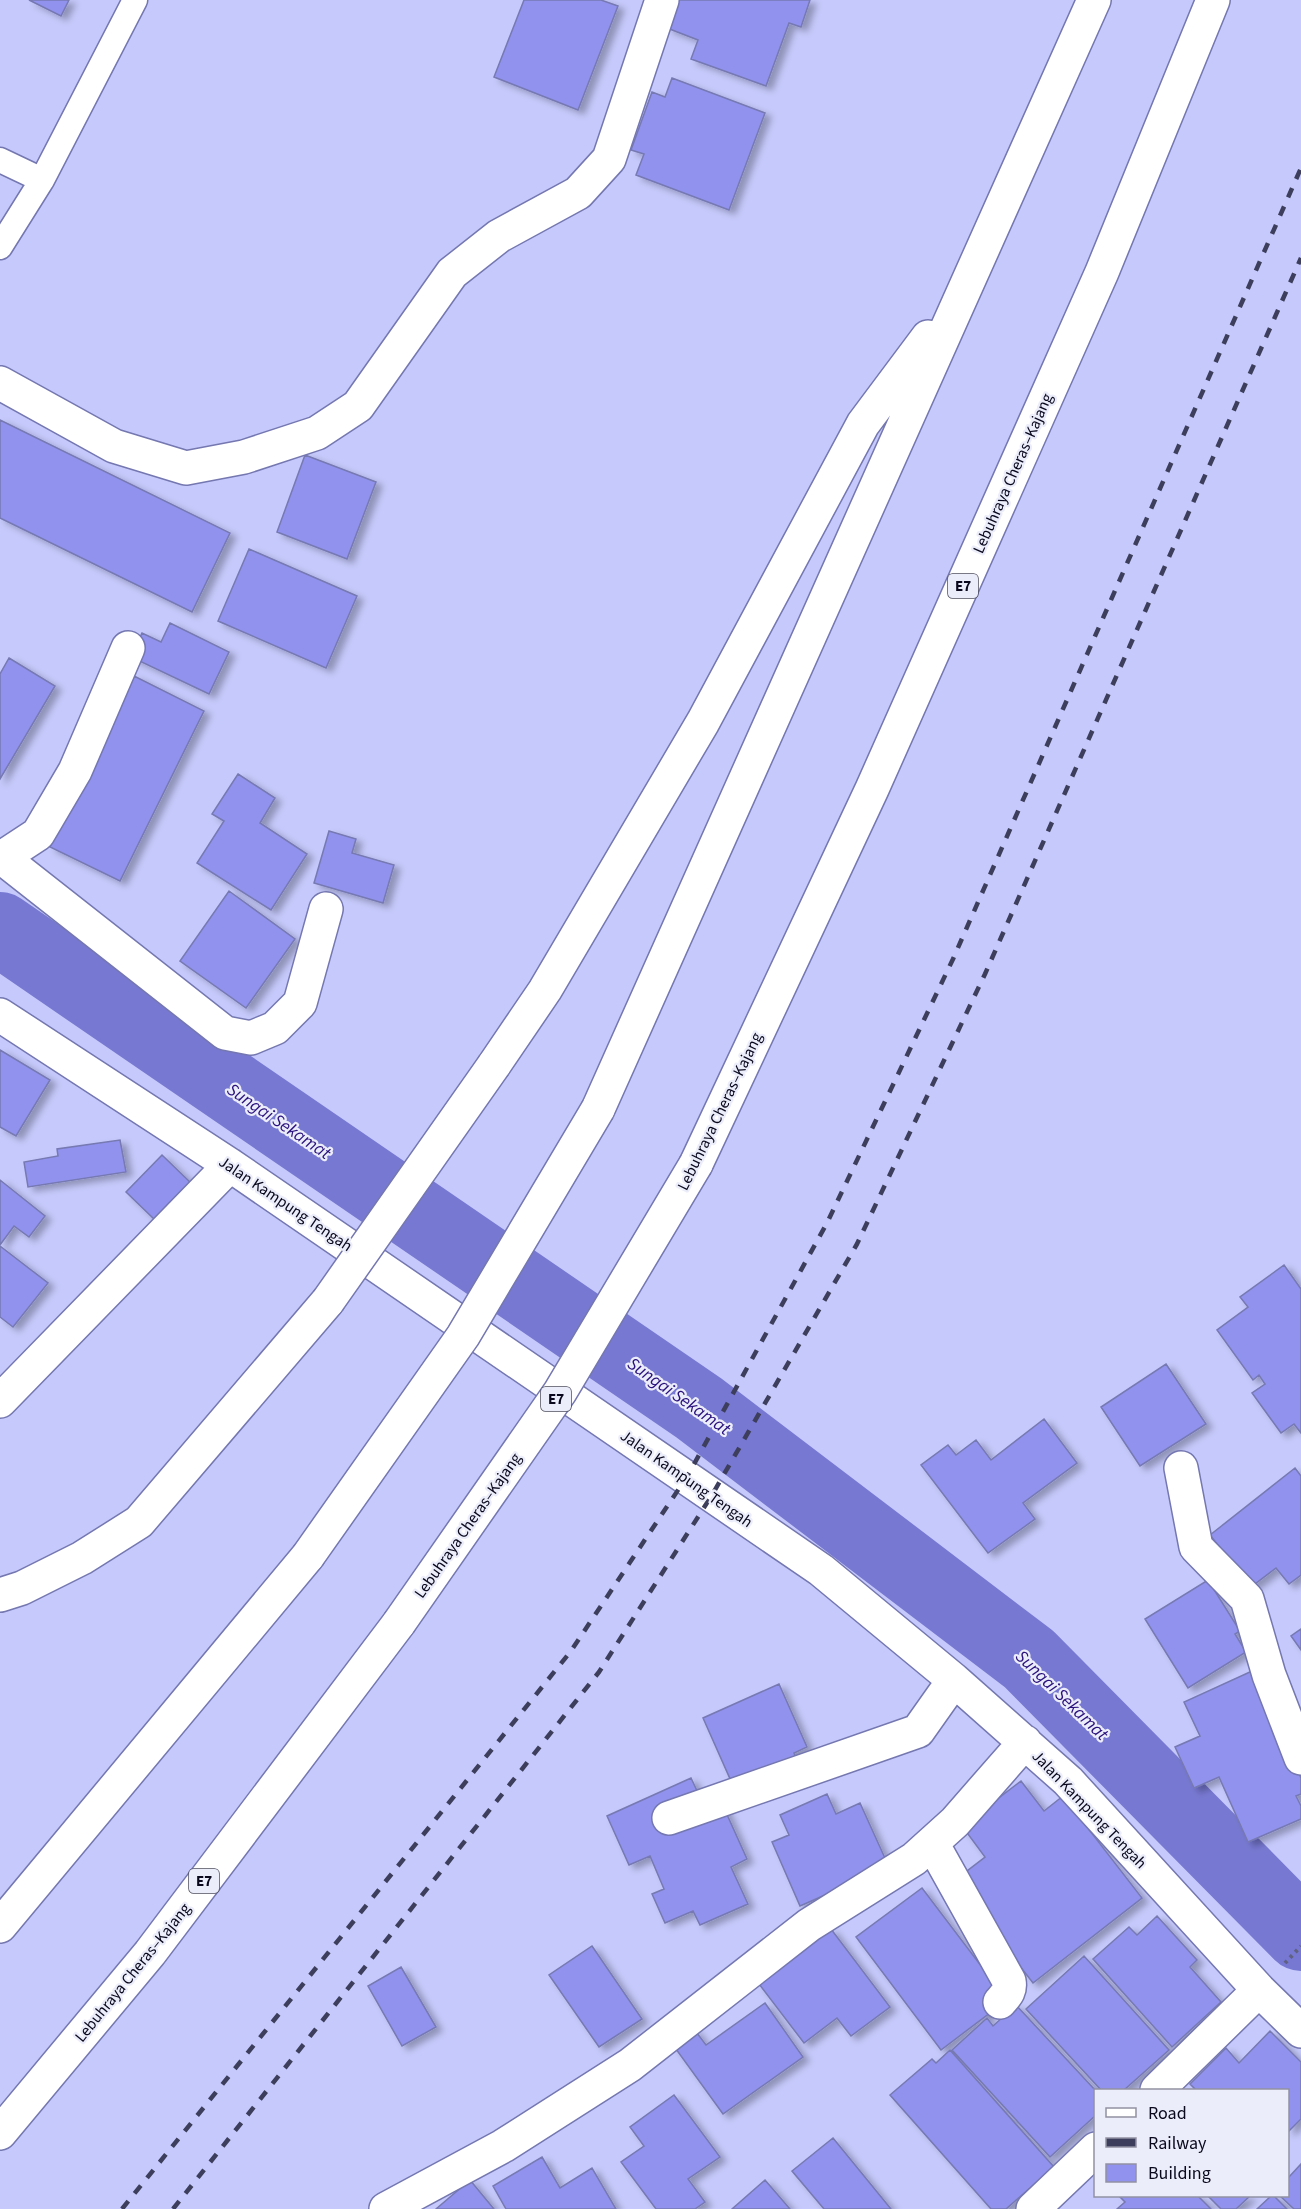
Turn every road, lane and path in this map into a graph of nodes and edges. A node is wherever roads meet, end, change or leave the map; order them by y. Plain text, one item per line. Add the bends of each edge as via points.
1 (135, 0) edge
2 (662, 0) edge
3 (1094, 0) edge
4 (1213, 0) edge
5 (0, 160) edge
6 (42, 180) junction
7 (0, 247) edge
8 (965, 287) junction
9 (0, 383) edge
10 (128, 648) dead end
11 (1, 856) edge
12 (327, 909) dead end
13 (0, 1015) edge
14 (230, 1165) junction
15 (0, 1401) edge
16 (1180, 1468) dead end
17 (0, 1595) edge
18 (954, 1680) junction
19 (1025, 1742) junction
20 (1301, 1758) edge
21 (669, 1818) dead end
22 (932, 1843) junction
23 (0, 1926) edge
24 (1259, 1990) junction
25 (1000, 2002) dead end
26 (1301, 2031) edge
27 (1159, 2089) edge
28 (0, 2133) edge
29 (1094, 2150) edge
30 (386, 2209) edge
31 (1033, 2209) edge

1 - 6 lane
2 - 9 main road via 609,159 578,194 499,236 452,273 358,406 317,434 244,457 186,468 114,446
3 - 8 main road
4 - 28 main road, Lebuhraya Cheras–Kajang / E7, bridge via 1102,272 882,768 696,1164 560,1392 399,1623 150,1953
5 - 6 lane
6 - 7 lane
8 - 17 main road, bridge via 863,424 703,722 545,990 328,1301 139,1522 82,1557
8 - 23 main road, bridge via 598,1109 463,1336 308,1556
10 - 11 main road via 75,771 38,834
11 - 12 main road via 225,1033 250,1038 275,1028 300,1003
13 - 14 main road, Jalan Kampung Tengah
14 - 15 main road
14 - 18 main road, Jalan Kampung Tengah via 821,1570
16 - 20 main road via 1197,1547 1247,1599 1269,1675
18 - 19 main road, Jalan Kampung Tengah
18 - 21 main road via 918,1731
19 - 22 main road
19 - 24 main road, Jalan Kampung Tengah via 1068,1781
22 - 25 main road via 1009,1981 1008,1993
22 - 30 main road via 914,1860 809,1925 630,2065 503,2146
24 - 26 main road, Jalan Kampung Tengah
24 - 27 main road
29 - 31 main road

